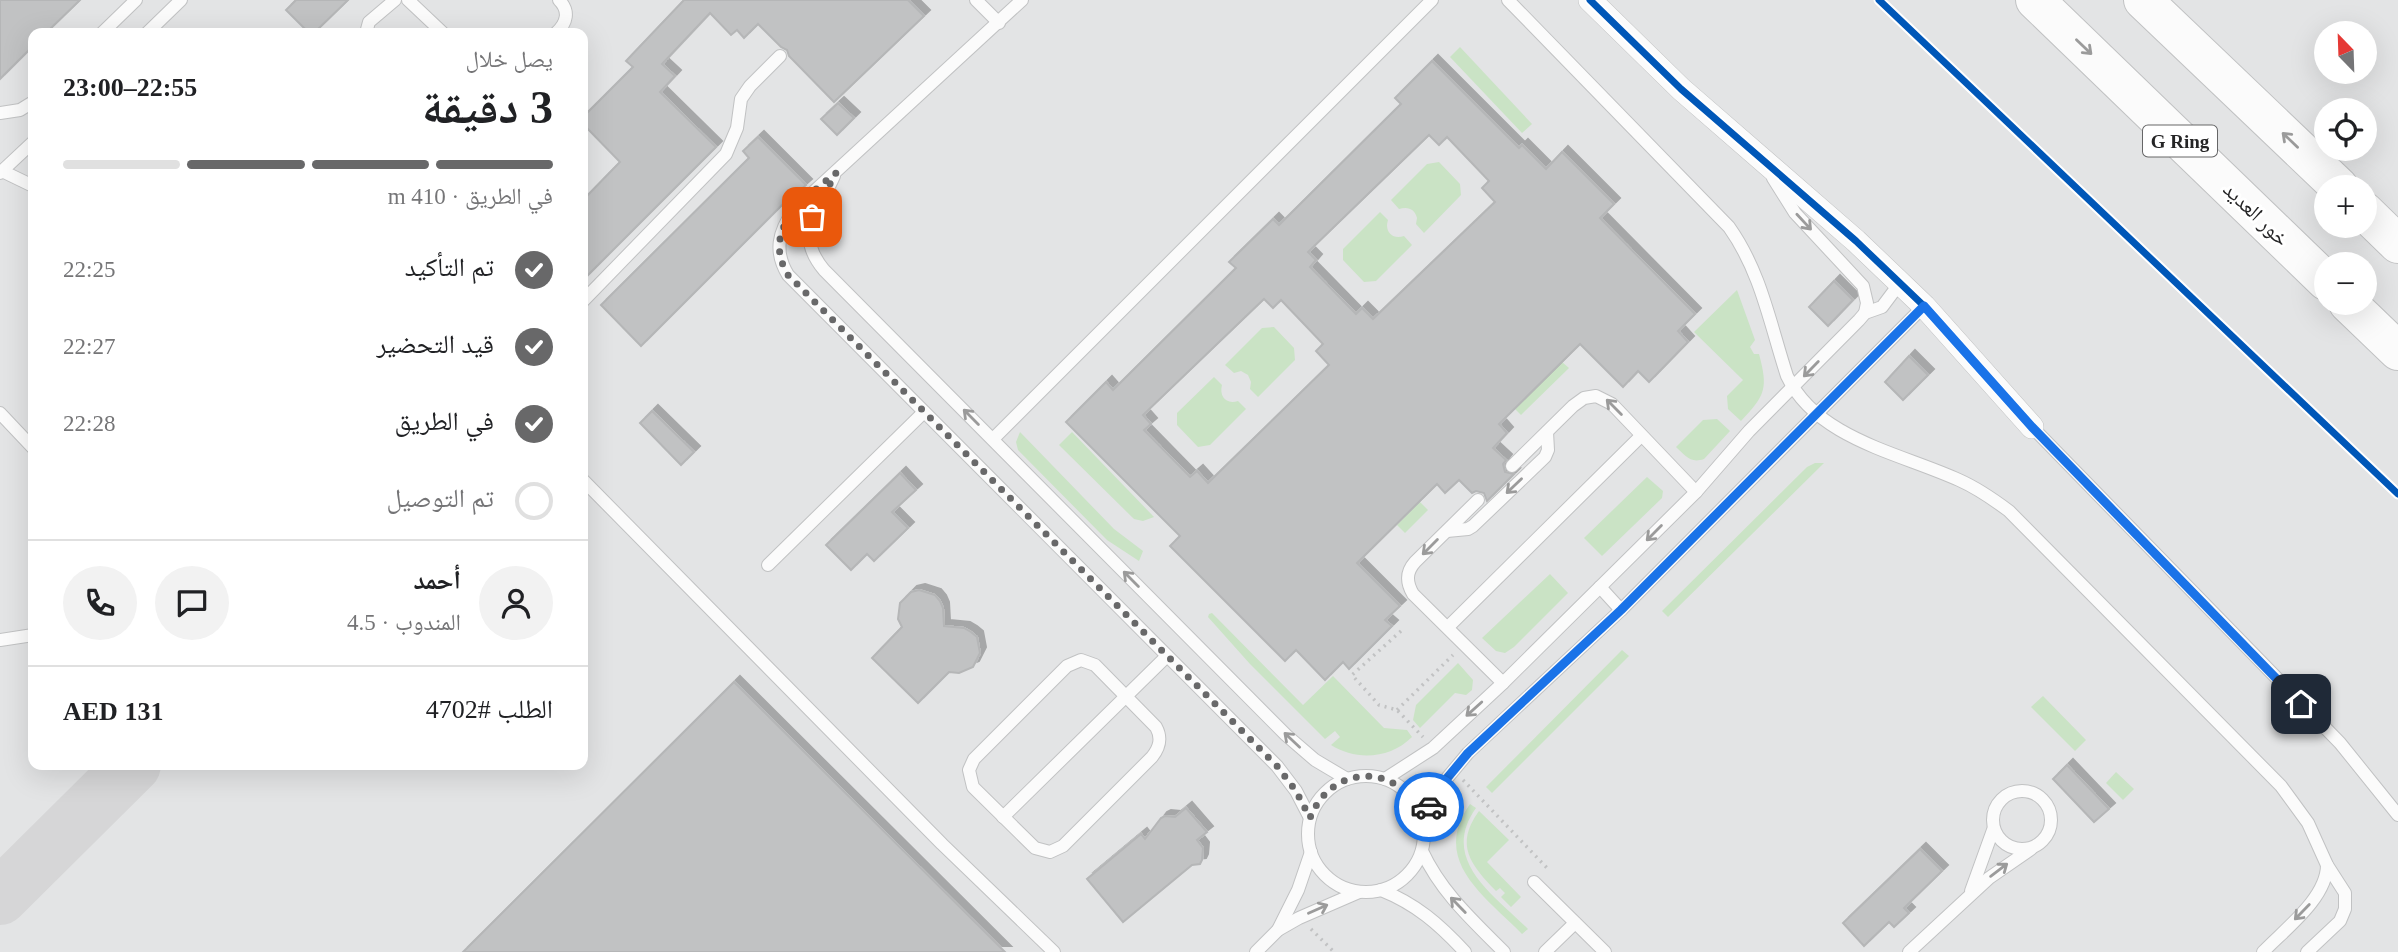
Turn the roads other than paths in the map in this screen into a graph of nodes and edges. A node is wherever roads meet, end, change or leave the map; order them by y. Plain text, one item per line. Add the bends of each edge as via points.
1 (136, 0) edge
2 (181, 0) edge
3 (395, 0) edge
4 (408, 0) edge
5 (559, 0) edge
6 (976, 0) edge
7 (1022, 0) edge
8 (1432, 0) edge
9 (1508, 0) edge
10 (1590, 0) edge
11 (2035, 0) edge
12 (2143, 0) edge
13 (999, 23) junction
14 (107, 28) edge
15 (151, 28) edge
16 (367, 28) edge
17 (438, 28) edge
18 (559, 28) edge
19 (780, 56) dead end
20 (28, 105) edge
21 (0, 113) edge
22 (28, 147) edge
23 (1767, 165) junction
24 (1, 172) edge
25 (836, 173) junction
26 (2326, 175) edge
27 (28, 184) edge
28 (2377, 224) edge
29 (2398, 244) edge
30 (2314, 269) edge
31 (1900, 283) junction
32 (588, 296) edge
33 (1924, 306) junction
34 (1865, 313) junction
35 (2360, 315) edge
36 (2398, 351) edge
37 (1793, 388) junction
38 (924, 412) junction
39 (0, 413) edge
40 (1818, 414) junction
41 (2032, 427) joint
42 (1547, 432) junction
43 (1641, 436) junction
44 (993, 439) junction
45 (28, 442) edge
46 (1512, 466) dead end
47 (588, 485) edge
48 (1696, 492) junction
49 (1478, 500) dead end
50 (1447, 531) junction
51 (768, 565) dead end
52 (1600, 587) junction
53 (1621, 610) junction
54 (1448, 627) junction
55 (28, 636) edge
56 (0, 640) edge
57 (1167, 656) junction
58 (1503, 683) junction
59 (1125, 696) junction
60 (1347, 779) junction
61 (1385, 779) junction
62 (2398, 815) edge
63 (1003, 817) junction
64 (1310, 818) junction
65 (1423, 820) junction
66 (1993, 830) junction
67 (2031, 848) junction
68 (1422, 851) junction
69 (1311, 852) junction
70 (2327, 865) junction
71 (1535, 881) road end
72 (1381, 890) junction
73 (1359, 892) junction
74 (1969, 894) junction
75 (1575, 922) junction
76 (1278, 930) junction
77 (1054, 952) edge
78 (1255, 952) edge
79 (1465, 952) edge
80 (1504, 952) edge
81 (1545, 952) edge
82 (1605, 952) edge
83 (1909, 952) edge
84 (2263, 952) edge
85 (2307, 952) edge

1 - 14 lane
2 - 15 lane
3 - 16 lane
4 - 17 lane
5 - 18 lane via 566,11
6 - 13 lane
7 - 13 lane
8 - 44 lane
9 - 37 lane via 1729,227 1749,258
10 - 23 street
11 -> 30 highway, خور العديد / G Ring
26 -> 12 highway
13 - 25 lane
19 - 32 lane via 741,99 737,128 726,154
20 - 21 lane
22 - 24 lane
23 - 31 street
23 -> 34 lane via 1795,213 1863,286
24 - 27 lane
25 - 38 lane via 788,218 780,238 780,258 788,275
44 -> 25 lane via 818,262 810,244 810,226
28 - 29 highway
31 - 33 street
31 - 34 lane via 1881,307
33 - 40 lane
33 - 41 street
34 -> 37 lane
35 - 36 highway
37 - 40 lane
37 - 48 lane
38 - 51 lane
38 - 57 lane
39 - 45 lane
40 - 53 lane
40 - 70 lane via 1848,436 1957,479 2009,511 2281,786 2308,822
41 - 62 lane via 2340,744
43 -> 42 lane via 1607,399 1596,396 1579,402
42 - 46 lane
42 -> 50 lane via 1545,457 1473,526
43 - 48 lane
43 - 54 lane
60 -> 44 lane via 1286,735
47 - 77 lane
48 -> 52 lane
49 - 50 lane
50 -> 54 lane via 1411,567 1408,580 1413,594
52 - 53 lane
52 - 58 lane
53 - 65 lane via 1468,753 1443,783
54 - 58 lane
55 - 56 lane
57 - 59 lane
57 - 64 lane via 1277,766
58 -> 61 lane via 1433,748
59 - 63 lane
59 - 63 lane via 1089,662 1067,666 970,765 970,782
59 - 63 lane via 1156,727 1160,738 1157,752 1063,846 1050,852 1035,848
60 - 61 lane
60 - 64 lane via 1320,798
61 - 65 lane via 1405,790
64 - 69 lane
65 - 68 lane
66 - 67 lane via 2004,845
66 - 67 lane via 1993,811 2004,796 2022,791 2039,796 2050,811 2050,829
66 - 74 lane
74 -> 67 lane
68 - 72 lane via 1402,880
80 -> 68 lane via 1449,896
69 - 73 lane via 1329,879
69 - 76 lane
70 -> 84 lane via 2316,897
70 - 85 lane via 2342,885 2345,909 2340,921
71 - 75 lane
72 - 73 lane
72 - 79 lane via 1420,909
76 -> 73 lane
74 - 83 lane
75 - 81 lane
75 - 82 lane
76 - 78 lane

